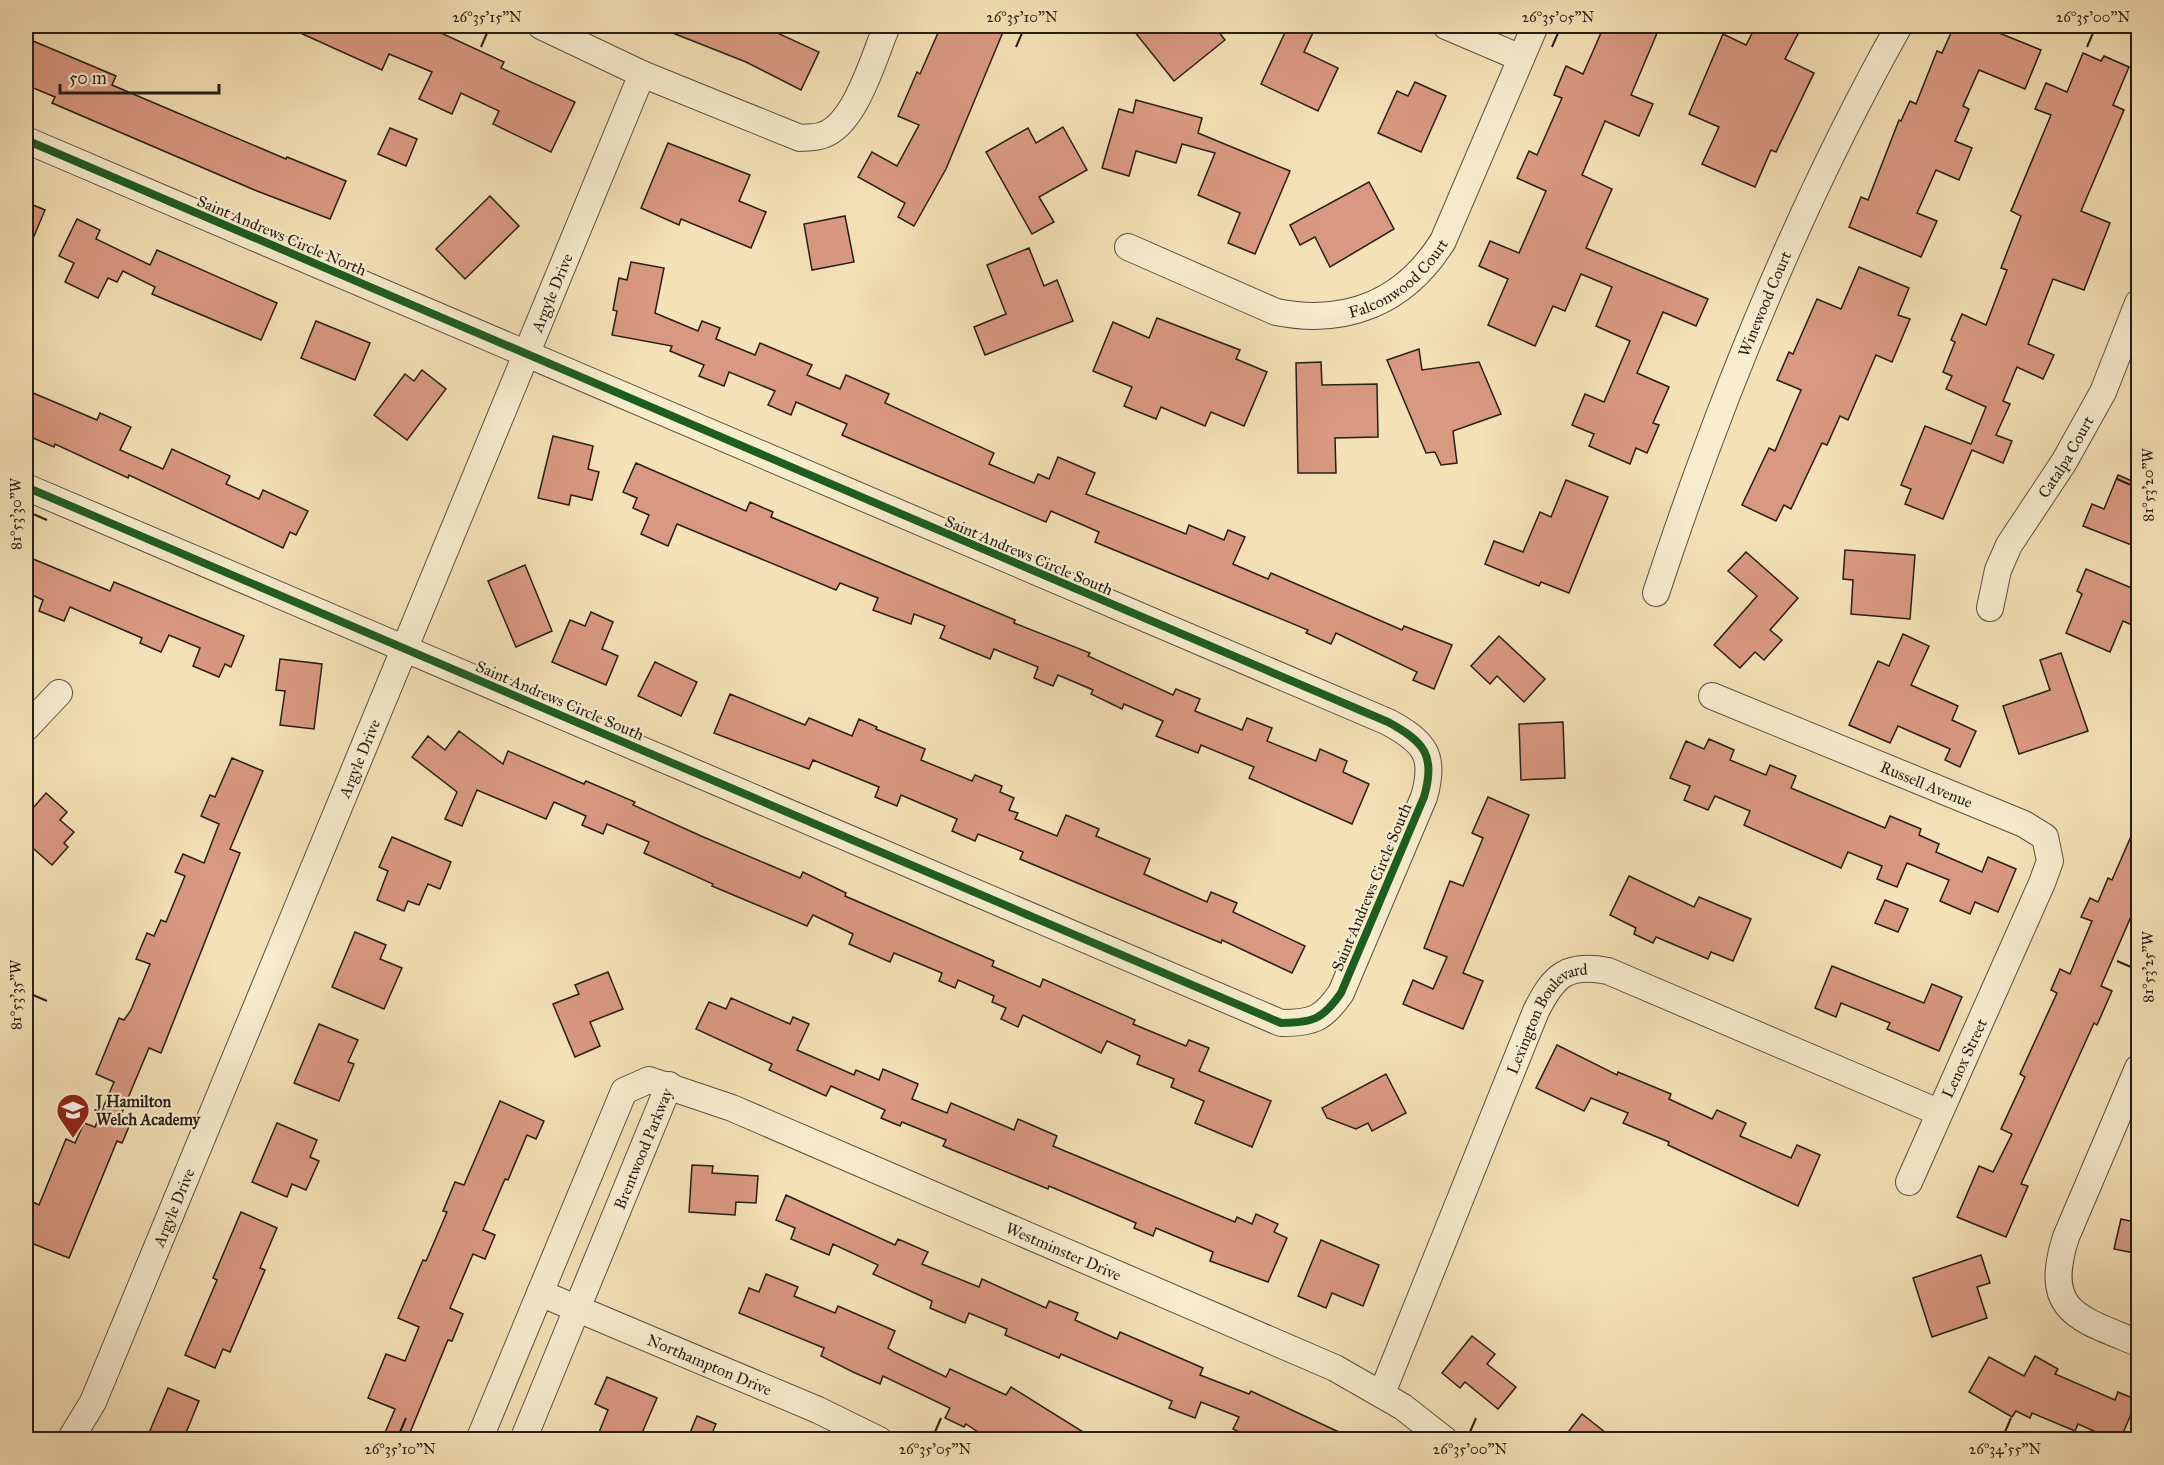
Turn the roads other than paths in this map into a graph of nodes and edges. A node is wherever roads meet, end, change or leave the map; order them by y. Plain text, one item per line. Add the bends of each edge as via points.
1 (541, 26) edge
2 (887, 26) edge
3 (1446, 26) edge
4 (1535, 26) edge
5 (1899, 26) edge
6 (1521, 57) junction
7 (642, 74) junction
8 (26, 140) edge
9 (1128, 247) dead end
10 (2139, 303) edge
11 (527, 354) junction
12 (26, 487) edge
13 (1656, 593) dead end
14 (1990, 608) dead end
15 (405, 648) junction
16 (59, 693) dead end
17 (1712, 696) dead end
18 (26, 728) edge
19 (2020, 935) joint
20 (2139, 1068) edge
21 (669, 1085) junction
22 (1938, 1112) junction
23 (1909, 1182) dead end
24 (540, 1293) junction
25 (577, 1309) junction
26 (2139, 1343) edge
27 (1382, 1393) junction
28 (70, 1440) edge
29 (479, 1440) edge
30 (523, 1440) edge
31 (879, 1440) edge
32 (1445, 1440) edge

1 - 7 street
2 - 7 street via 843,122 824,135 800,138 776,130
3 - 6 street
4 - 6 street, Falconwood Court
5 - 13 street, Winewood Court via 1854,106 1760,307
6 - 9 street, Falconwood Court via 1431,261 1412,280 1372,305 1322,317 1276,312
7 - 11 street, Argyle Drive
8 - 11 street, Saint Andrews Circle North
10 - 14 street, Catalpa Court via 2103,392 2064,462 2009,545 1998,570
11 - 15 street, Argyle Drive
11 - 15 street, Saint Andrews Circle South via 1388,722 1410,734 1425,752 1430,774 1424,797 1341,993 1328,1012 1305,1023 1281,1023
12 - 15 street
15 - 28 street, Argyle Drive via 93,1402
16 - 18 street
17 - 19 street, Russell Avenue via 2024,824 2045,837 2050,861
19 - 22 street, Lenox Street
20 - 26 street via 2058,1262 2058,1288 2067,1306 2091,1323
21 - 24 street, Brentwood Parkway via 649,1080 624,1092
21 - 25 street, Brentwood Parkway
21 - 27 street, Westminster Drive via 732,1108 1335,1368
22 - 23 street, Lenox Street
22 - 27 street, Lexington Boulevard via 1623,976 1585,966 1562,974 1546,990 1536,1011
24 - 25 street, Northampton Drive
24 - 29 street, Brentwood Parkway
25 - 30 street, Brentwood Parkway
25 - 31 street, Northampton Drive via 818,1410
27 - 32 street, Westminster Drive

